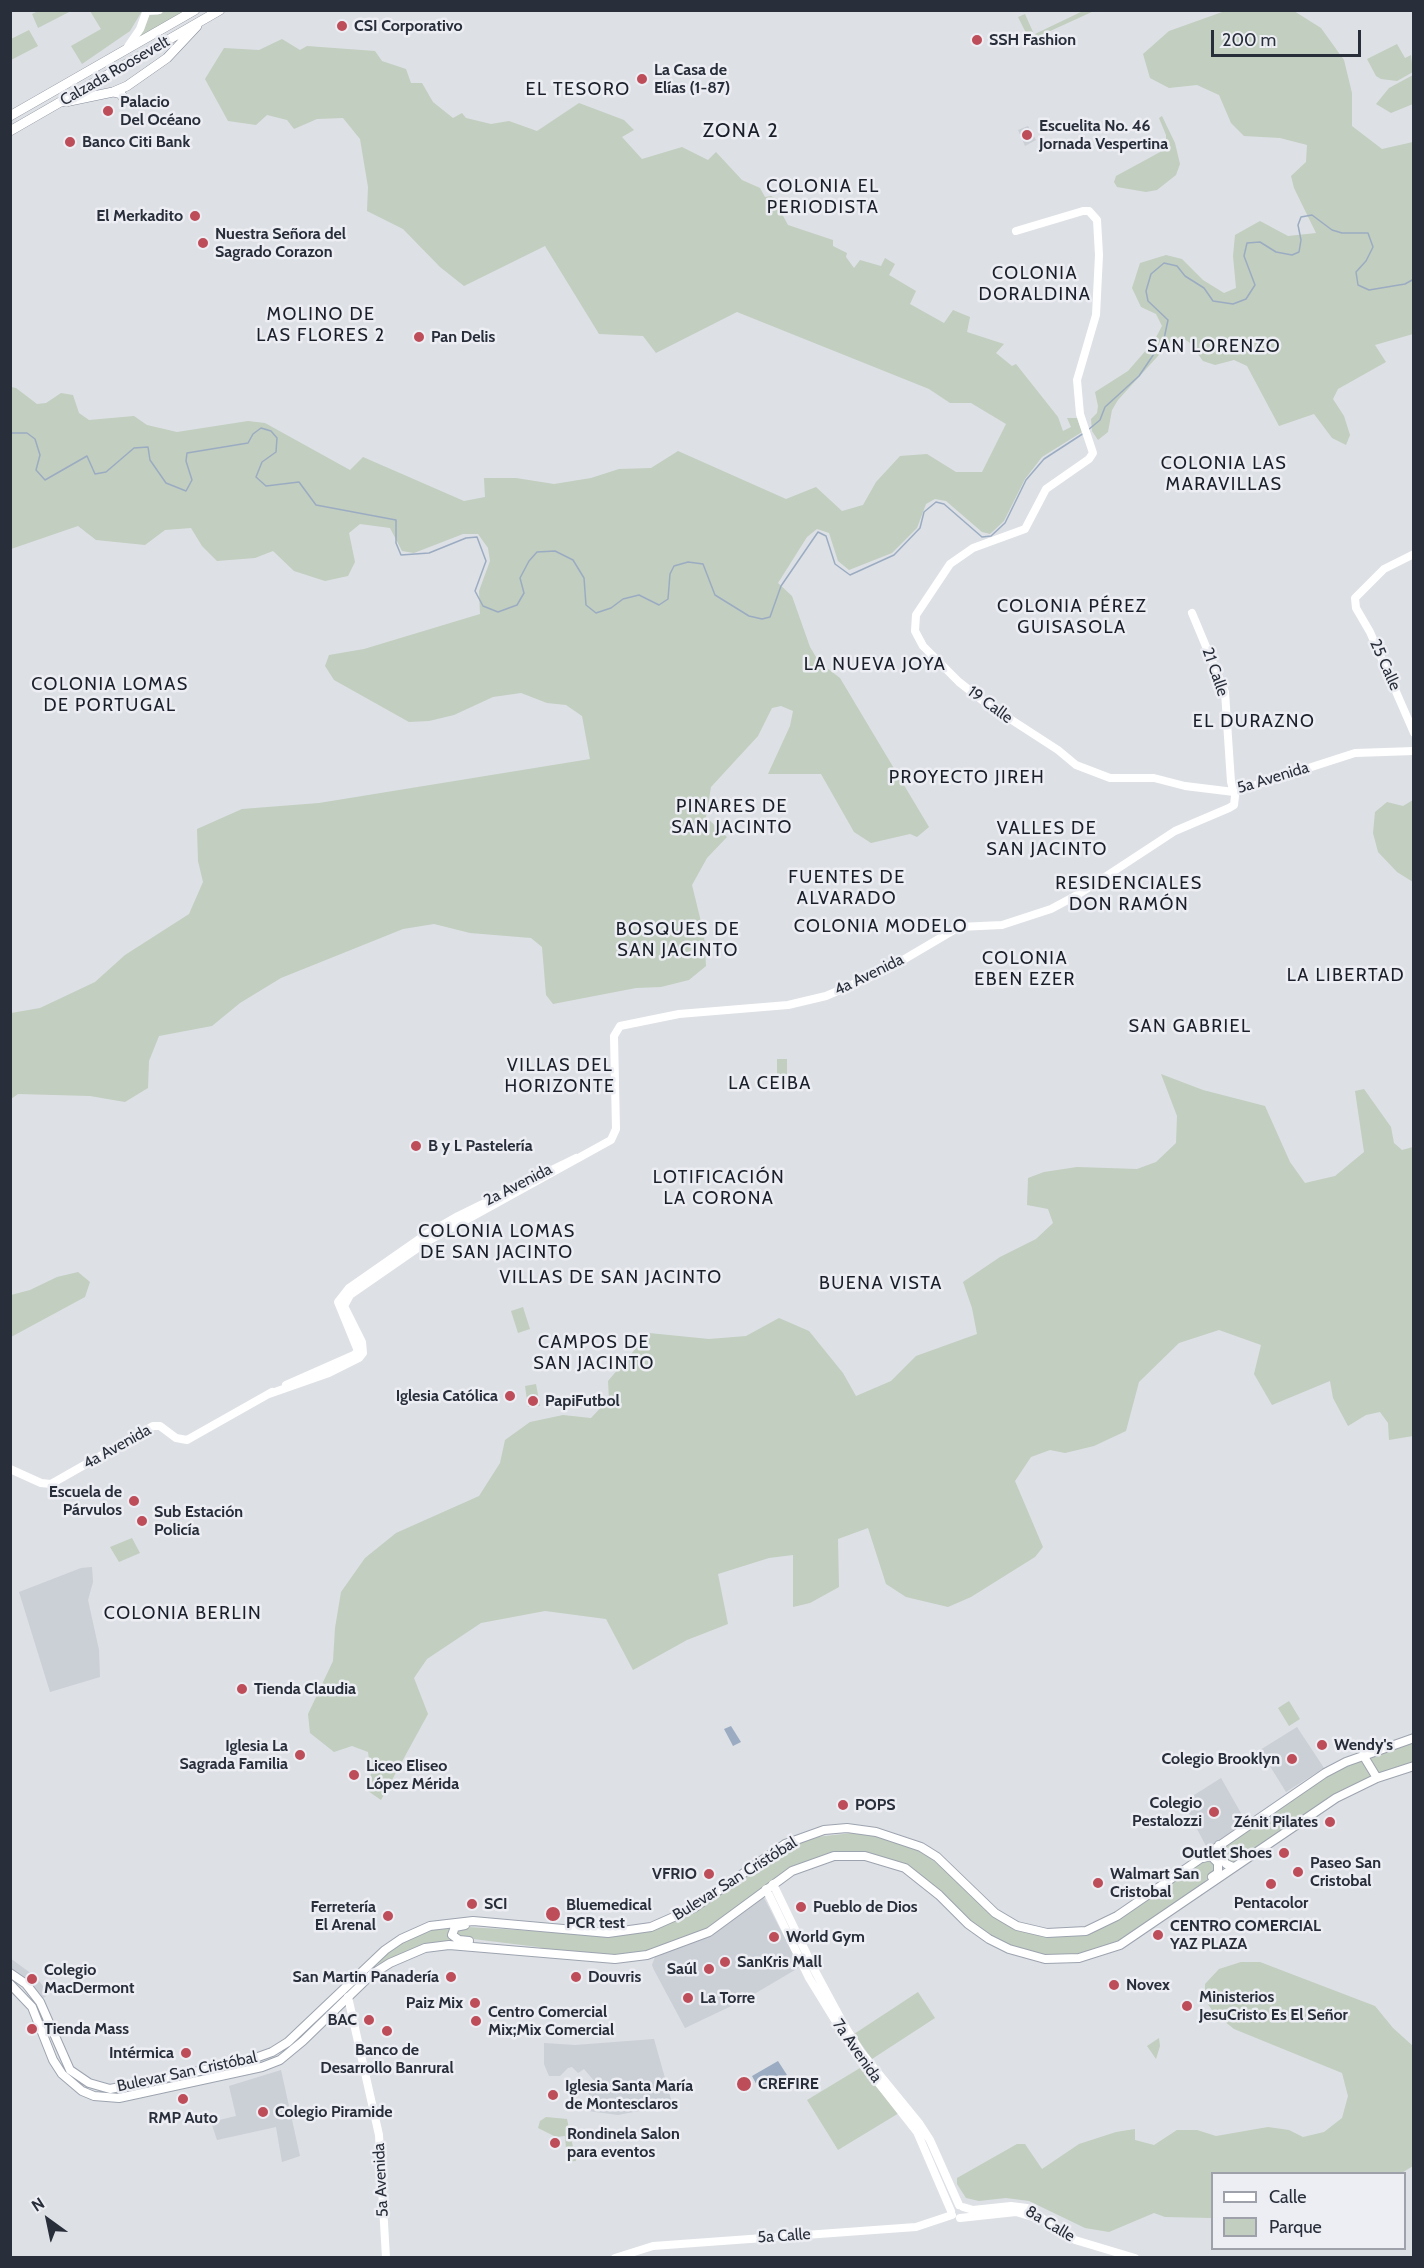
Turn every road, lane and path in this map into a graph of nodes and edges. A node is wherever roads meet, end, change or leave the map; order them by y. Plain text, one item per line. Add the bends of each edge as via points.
1 (159, 10) edge
2 (195, 10) edge
3 (220, 10) edge
4 (147, 11) edge
5 (201, 21) junction
6 (124, 52) junction
7 (113, 92) junction
8 (125, 101) dead end
9 (57, 104) junction
10 (10, 116) edge
11 (10, 131) edge
12 (1016, 231) dead end
13 (1413, 554) edge
14 (1192, 613) dead end
15 (1413, 733) edge
16 (1413, 751) edge
17 (1097, 774) joint
18 (1234, 792) junction
19 (1234, 805) joint
20 (611, 1140) joint
21 (356, 1357) joint
22 (10, 1469) edge
23 (1413, 1738) edge
24 (1363, 1755) junction
25 (1413, 1766) edge
26 (1377, 1778) junction
27 (1219, 1845) junction
28 (1197, 1860) junction
29 (1233, 1867) junction
30 (770, 1886) junction
31 (1187, 1898) junction
32 (549, 1929) junction
33 (793, 1937) junction
34 (560, 1955) junction
35 (373, 1961) junction
36 (10, 1973) edge
37 (10, 1984) edge
38 (348, 1997) junction
39 (961, 2206) junction
40 (955, 2215) junction
41 (1039, 2218) junction
42 (1074, 2242) junction
43 (386, 2258) edge
44 (615, 2258) edge
45 (1117, 2258) edge
46 (1136, 2258) edge

1 - 4 street
2 - 6 highway, Calzada Roosevelt
3 - 5 highway, Calzada Roosevelt
4 - 6 street
5 - 7 highway via 176,51
5 - 9 highway, Calzada Roosevelt
6 - 10 highway, Calzada Roosevelt
7 - 8 highway via 121,94
7 - 9 highway
9 - 11 highway, Calzada Roosevelt
12 - 17 street, 19 Calle via 1083,211 1095,216 1098,293 1094,324 1077,380 1081,418 1093,449 1092,457 1046,489 1025,529 963,554 950,564 914,624 917,637 932,657 987,704 1076,765
13 - 15 street, 25 Calle via 1384,569 1355,598 1356,608
14 - 18 street, 21 Calle via 1225,692
16 - 18 street, 5a Avenida via 1355,753
17 - 18 street, 5a Avenida via 1110,778 1154,778
18 - 19 street, 21 Calle
19 - 20 street, 4a Avenida via 1175,831 1051,909 1002,925 960,927 886,970 826,996 788,1005 679,1014 620,1026 615,1031 616,1129
20 - 21 street, 2a Avenida via 428,1241 350,1295 341,1303 362,1342 363,1353
21 - 22 street, 4a Avenida via 329,1373 268,1395 187,1440 176,1438 160,1425 153,1426 60,1481 46,1484
23 - 24 main road, Bulevar San Cristóbal
24 - 26 main road
24 - 27 main road, Bulevar San Cristóbal via 1325,1773
25 - 26 main road, Bulevar San Cristóbal
26 - 29 main road, Bulevar San Cristóbal via 1336,1798
27 - 28 main road, Bulevar San Cristóbal
27 - 29 main road via 1219,1854
28 - 31 main road via 1211,1856 1218,1863 1218,1873
28 - 32 main road, Bulevar San Cristóbal via 1101,1925 1086,1931 1047,1934 1004,1919 937,1857 914,1844 876,1832 831,1829 785,1844 669,1921 623,1932
29 - 31 main road, Bulevar San Cristóbal
30 - 31 main road, Bulevar San Cristóbal via 819,1859 849,1855 878,1858 921,1878 989,1939 1026,1955 1053,1960 1080,1958 1113,1948
30 - 33 street, 7a Avenida
30 - 34 main road, Bulevar San Cristóbal via 709,1932 665,1950 615,1959
32 - 34 main road via 466,1925 455,1927 452,1932 459,1940
32 - 35 main road, Bulevar San Cristóbal via 473,1921 439,1924 401,1939
33 - 39 street, 7a Avenida via 861,2052 930,2140
33 - 40 street, 7a Avenida via 809,1978 855,2053 917,2132
34 - 38 main road, Bulevar San Cristóbal via 433,1946 390,1963
35 - 36 main road, Bulevar San Cristóbal via 298,2033 272,2052 244,2062 110,2089 89,2083 70,2070 40,2002 26,1984
35 - 38 main road via 348,1991
37 - 38 main road, Bulevar San Cristóbal via 33,2007 62,2074 82,2091 106,2098 192,2084 280,2060
38 - 43 street, 5a Avenida via 379,2135
39 - 40 street via 955,2206
39 - 40 street via 964,2213
39 - 41 street, 8a Calle via 973,2210 1016,2206 1027,2208
40 - 41 street, 8a Calle via 1016,2212
40 - 44 street, 5a Calle via 916,2228 691,2242 654,2246
41 - 42 street, 8a Calle
42 - 45 street, 8a Calle
42 - 46 street, 8a Calle

